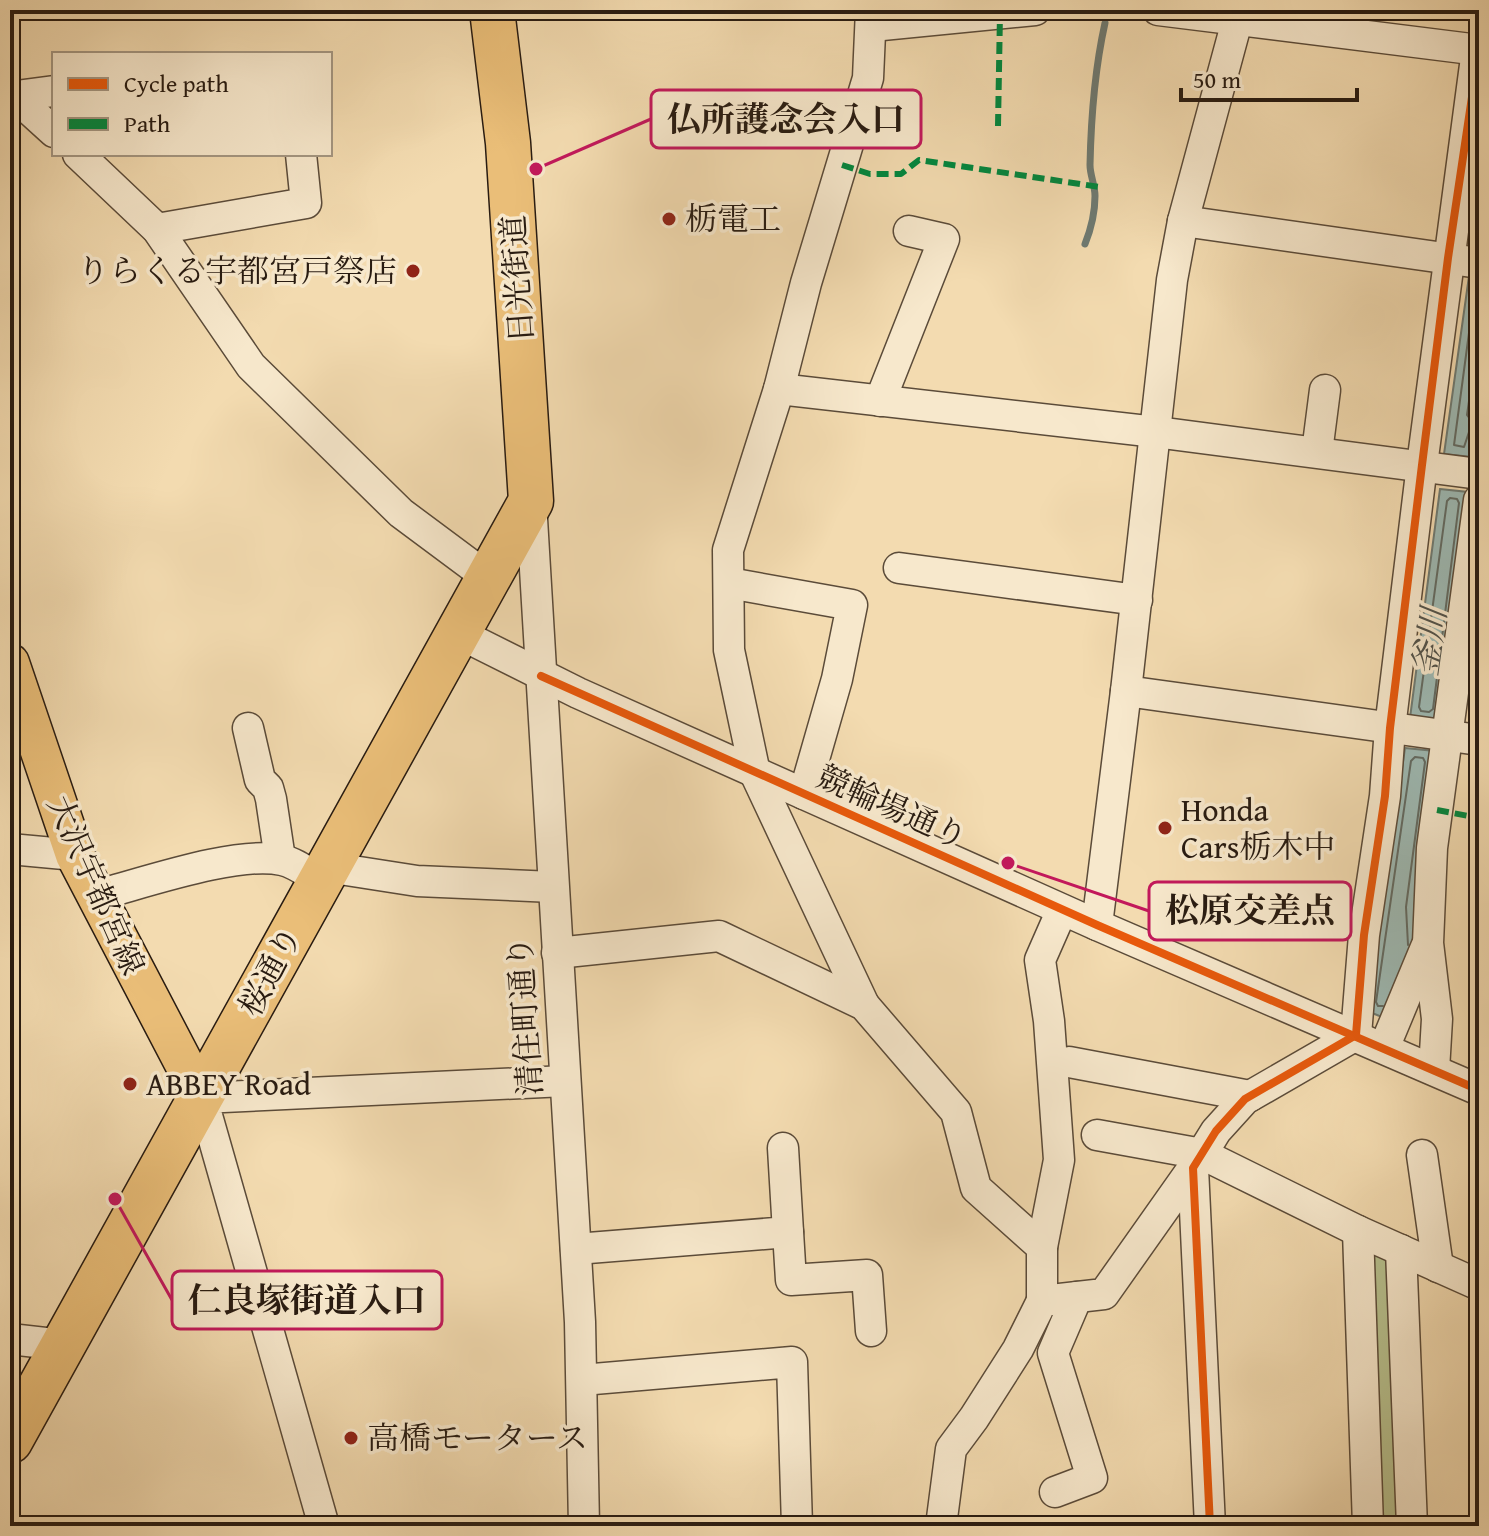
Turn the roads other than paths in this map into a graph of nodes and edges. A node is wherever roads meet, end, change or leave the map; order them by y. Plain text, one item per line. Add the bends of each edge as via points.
1 (492, 10) edge
2 (1035, 10) edge
3 (1158, 10) edge
4 (1238, 15) edge
5 (872, 18) edge
6 (1382, 24) edge
7 (1478, 50) edge
8 (52, 91) edge
9 (13, 94) edge
10 (52, 130) edge
11 (80, 156) edge
12 (301, 156) edge
13 (1183, 221) junction
14 (157, 229) junction
15 (909, 231) dead end
16 (1448, 258) junction
17 (1479, 263) edge
18 (779, 389) junction
19 (1325, 390) dead end
20 (880, 401) junction
21 (1156, 432) junction
22 (1317, 452) junction
23 (1422, 465) junction
24 (1479, 474) edge
25 (1479, 500) edge
26 (531, 501) junction
27 (899, 568) dead end
28 (487, 577) junction
29 (729, 583) junction
30 (1473, 585) edge
31 (1137, 600) junction
32 (456, 632) junction
33 (10, 663) edge
34 (541, 676) junction
35 (1126, 691) junction
36 (20, 726) edge
37 (248, 728) dead end
38 (1395, 729) junction
39 (1442, 735) junction
40 (1479, 740) edge
41 (755, 773) junction
42 (804, 794) junction
43 (10, 849) edge
44 (75, 855) junction
45 (280, 859) junction
46 (324, 873) junction
47 (553, 887) junction
48 (94, 896) junction
49 (1062, 910) junction
50 (1097, 925) junction
51 (1428, 943) junction
52 (557, 953) junction
53 (864, 1005) junction
54 (1356, 1035) junction
55 (1384, 1048) junction
56 (1069, 1062) dead end
57 (1434, 1070) junction
58 (565, 1081) junction
59 (1479, 1090) edge
60 (1250, 1096) junction
61 (202, 1098) junction
62 (1097, 1135) dead end
63 (783, 1148) dead end
64 (1422, 1155) dead end
65 (1198, 1161) junction
66 (788, 1232) junction
67 (1380, 1240) junction
68 (1042, 1247) junction
69 (576, 1249) junction
70 (1438, 1267) junction
71 (1479, 1285) edge
72 (1077, 1297) junction
73 (1042, 1301) junction
74 (871, 1331) dead end
75 (10, 1339) edge
76 (63, 1345) junction
77 (582, 1380) junction
78 (10, 1441) edge
79 (1055, 1492) dead end
80 (324, 1526) edge
81 (584, 1526) edge
82 (797, 1526) edge
83 (941, 1526) edge
84 (1210, 1526) edge
85 (1368, 1526) edge
86 (1412, 1526) edge

1 - 26 highway, 日光街道 via 508,143
2 - 5 street
3 - 4 street
4 - 6 street
4 - 13 street
5 - 18 street via 868,78
6 - 7 street
7 - 16 street
8 - 9 street
9 - 10 street
11 - 14 street
12 - 14 street via 306,203
13 - 16 street
13 - 21 street
14 - 28 street via 251,366 401,513
15 - 20 street via 944,239
16 - 17 street
16 - 23 street
18 - 20 street
18 - 29 street via 728,550
19 - 22 street
20 - 21 street
21 - 22 street
21 - 31 street
22 - 23 street
23 - 24 street
23 - 38 street
25 - 30 street
26 - 28 highway, 桜通り
26 - 34 street, 清住町通り
27 - 31 street
28 - 32 highway, 桜通り
29 - 41 street via 729,650
29 - 42 street via 852,605
30 - 39 street
31 - 35 street
32 - 34 street, 競輪場通り
32 - 46 highway, 桜通り
33 - 36 main road, 大沢宇都宮線
34 - 41 street, 競輪場通り
34 - 47 street, 清住町通り
35 - 38 street
35 - 50 street
36 - 44 main road, 大沢宇都宮線
37 - 45 street via 260,780 271,799
38 - 39 street
38 - 54 street via 1364,935
39 - 40 street
39 - 51 street
41 - 42 street, 競輪場通り
41 - 53 street
42 - 49 street, 競輪場通り
43 - 44 street
44 - 48 main road, 大沢宇都宮線
45 - 46 street
45 - 48 street via 233,860
46 - 47 street
46 - 61 highway, 桜通り
47 - 52 street, 清住町通り
48 - 61 main road, 大沢宇都宮線
49 - 50 street, 競輪場通り
49 - 68 street via 1040,960 1059,1160
50 - 54 street, 競輪場通り
51 - 55 street
51 - 57 street via 1437,1019
52 - 53 street via 719,936
52 - 58 street, 清住町通り
53 - 68 street via 956,1112 976,1188
54 - 55 street, 競輪場通り
54 - 60 street
55 - 57 street
56 - 60 street
57 - 59 street
58 - 61 street
58 - 69 street, 清住町通り
60 - 65 street via 1216,1131
61 - 76 highway, 桜通り
61 - 80 street
62 - 65 street
63 - 66 street
64 - 70 street
65 - 67 street
65 - 72 street via 1104,1294
65 - 84 street
66 - 69 street
66 - 74 street via 791,1280 867,1275
67 - 70 street
67 - 85 street
67 - 86 street
68 - 73 street
69 - 77 street, 清住町通り
70 - 71 street
72 - 73 street
72 - 79 street via 1053,1353 1092,1478
73 - 83 street via 1018,1349 951,1449
75 - 76 street
76 - 78 highway, 桜通り
77 - 81 street, 清住町通り
77 - 82 street via 792,1362

